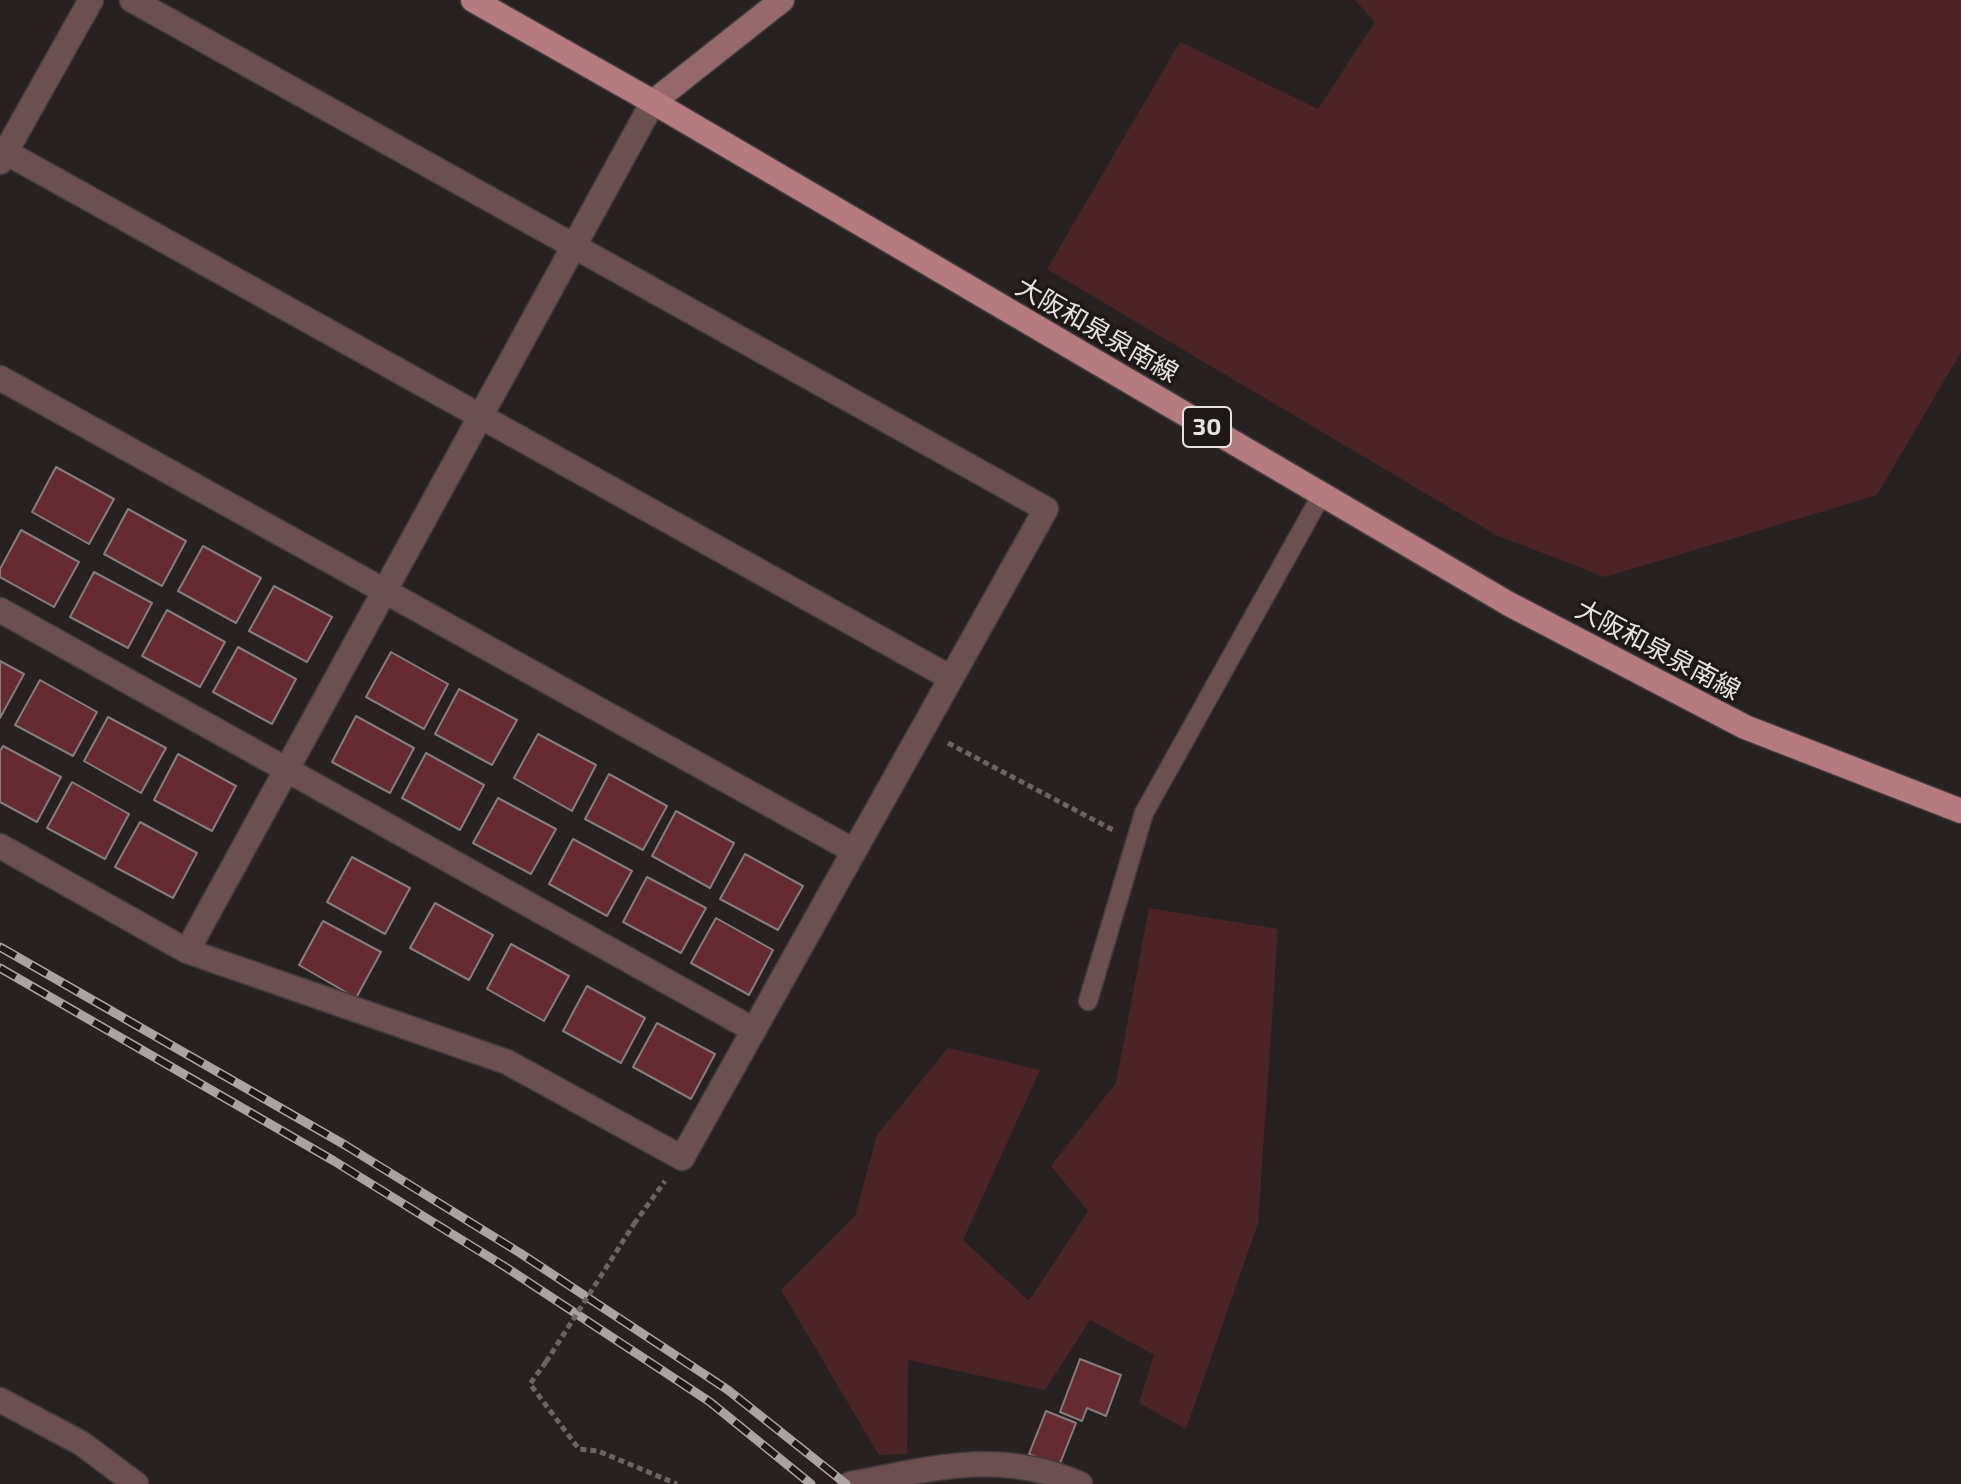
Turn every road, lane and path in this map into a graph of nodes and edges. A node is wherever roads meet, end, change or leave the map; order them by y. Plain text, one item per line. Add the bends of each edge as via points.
1 (91, 0) edge
2 (132, 0) edge
3 (473, 0) edge
4 (782, 0) edge
5 (653, 102) junction
6 (2, 154) edge
7 (573, 246) junction
8 (0, 378) edge
9 (480, 416) junction
10 (1322, 494) junction
11 (385, 591) junction
12 (0, 610) edge
13 (951, 678) junction
14 (922, 730) junction
15 (287, 770) junction
16 (1961, 811) edge
17 (1135, 841) junction
18 (0, 846) edge
19 (854, 851) junction
20 (187, 951) junction
21 (1088, 1001) dead end
22 (754, 1030) junction
23 (682, 1158) junction
24 (0, 1400) edge
25 (136, 1484) edge
26 (677, 1484) edge
27 (850, 1484) edge
28 (1080, 1484) edge

1 - 6 street
2 - 7 street
3 - 5 main road, 大阪和泉泉南線 / 30
4 - 5 street
5 - 7 street
5 - 10 main road, 大阪和泉泉南線 / 30
6 - 9 street
7 - 9 street
7 - 13 street via 1046,509
8 - 11 street
9 - 11 street
9 - 13 street
10 - 16 main road, 大阪和泉泉南線 / 30 via 1509,604 1745,727
10 - 17 lane via 1144,813
11 - 15 street
11 - 19 street
12 - 15 street
13 - 14 street
14 - 17 path
14 - 19 street
15 - 20 street
15 - 22 street
17 - 21 lane
18 - 20 street
19 - 22 street
20 - 23 street via 507,1062
22 - 23 street
23 - 26 path, bridge via 530,1384 579,1449 598,1451
24 - 25 street via 81,1443
27 - 28 street via 968,1463 1017,1465

